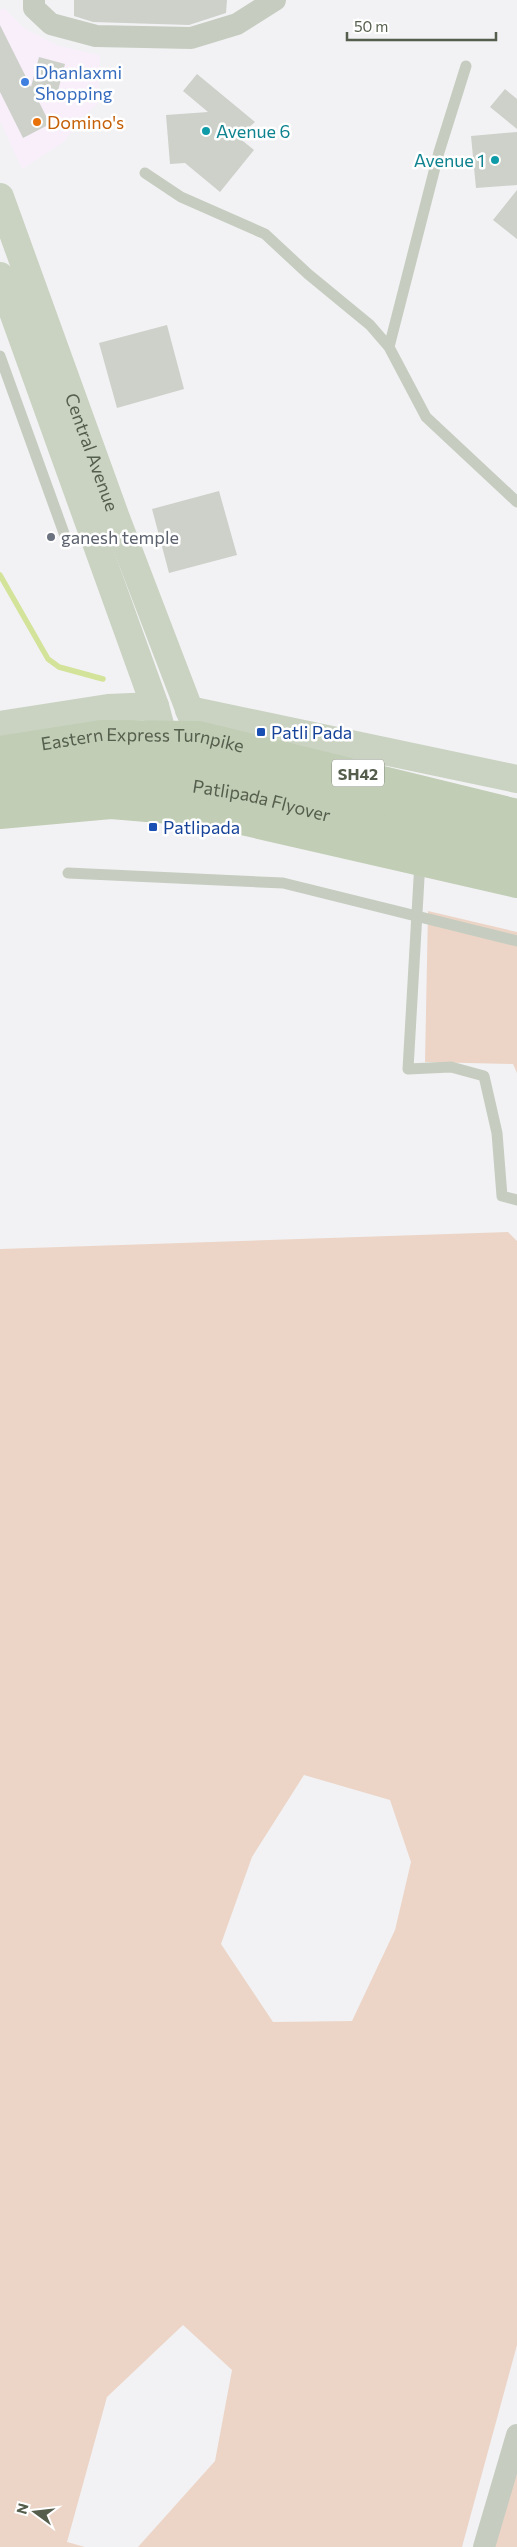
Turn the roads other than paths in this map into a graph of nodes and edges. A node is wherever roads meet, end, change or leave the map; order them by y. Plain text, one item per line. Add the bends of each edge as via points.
1 (34, 0) edge
2 (275, 0) edge
3 (246, 8) edge
4 (466, 66) dead end
5 (145, 173) dead end
6 (0, 197) edge
7 (0, 276) edge
8 (389, 348) junction
9 (0, 356) edge
10 (517, 502) edge
11 (65, 536) dead end
12 (155, 706) junction
13 (189, 710) junction
14 (0, 725) edge
15 (164, 734) junction
16 (199, 735) junction
17 (0, 750) edge
18 (0, 766) edge
19 (517, 779) edge
20 (0, 790) edge
21 (178, 809) junction
22 (206, 813) junction
23 (517, 813) edge
24 (0, 814) edge
25 (517, 837) edge
26 (420, 861) junction
27 (517, 864) edge
28 (68, 873) dead end
29 (517, 884) edge
30 (417, 915) junction
31 (517, 940) edge
32 (517, 1200) edge
33 (517, 2435) edge
34 (484, 2547) edge

1 - 3 street via 34,8 51,24 96,36 191,38 236,24
2 - 3 street
4 - 8 lane via 439,152
5 - 8 lane via 181,197 265,234 370,325
6 - 13 main road, Central Avenue
7 - 12 main road, Central Avenue
8 - 10 lane via 426,417
9 - 11 lane
12 - 14 main road via 108,708
12 - 15 main road, Central Avenue
13 - 16 main road, Central Avenue
13 - 19 main road
15 - 16 main road, Eastern Express Turnpike / SH42
15 - 17 main road, Eastern Express Turnpike / SH42 via 101,734
15 - 21 main road, Central Avenue
16 - 22 main road, Central Avenue
16 - 23 main road, Eastern Express Turnpike / SH42
18 - 25 main road, Patlipada Flyover, bridge via 103,756 179,760 252,771
20 - 27 main road, Patlipada Flyover, bridge via 104,780 186,785 248,794
21 - 22 main road
21 - 24 main road via 111,805
22 - 26 main road
26 - 29 main road
26 - 30 lane
28 - 30 lane via 283,883
30 - 31 lane
30 - 32 lane via 408,1069 451,1068 484,1076 497,1133 502,1196
33 - 34 street

